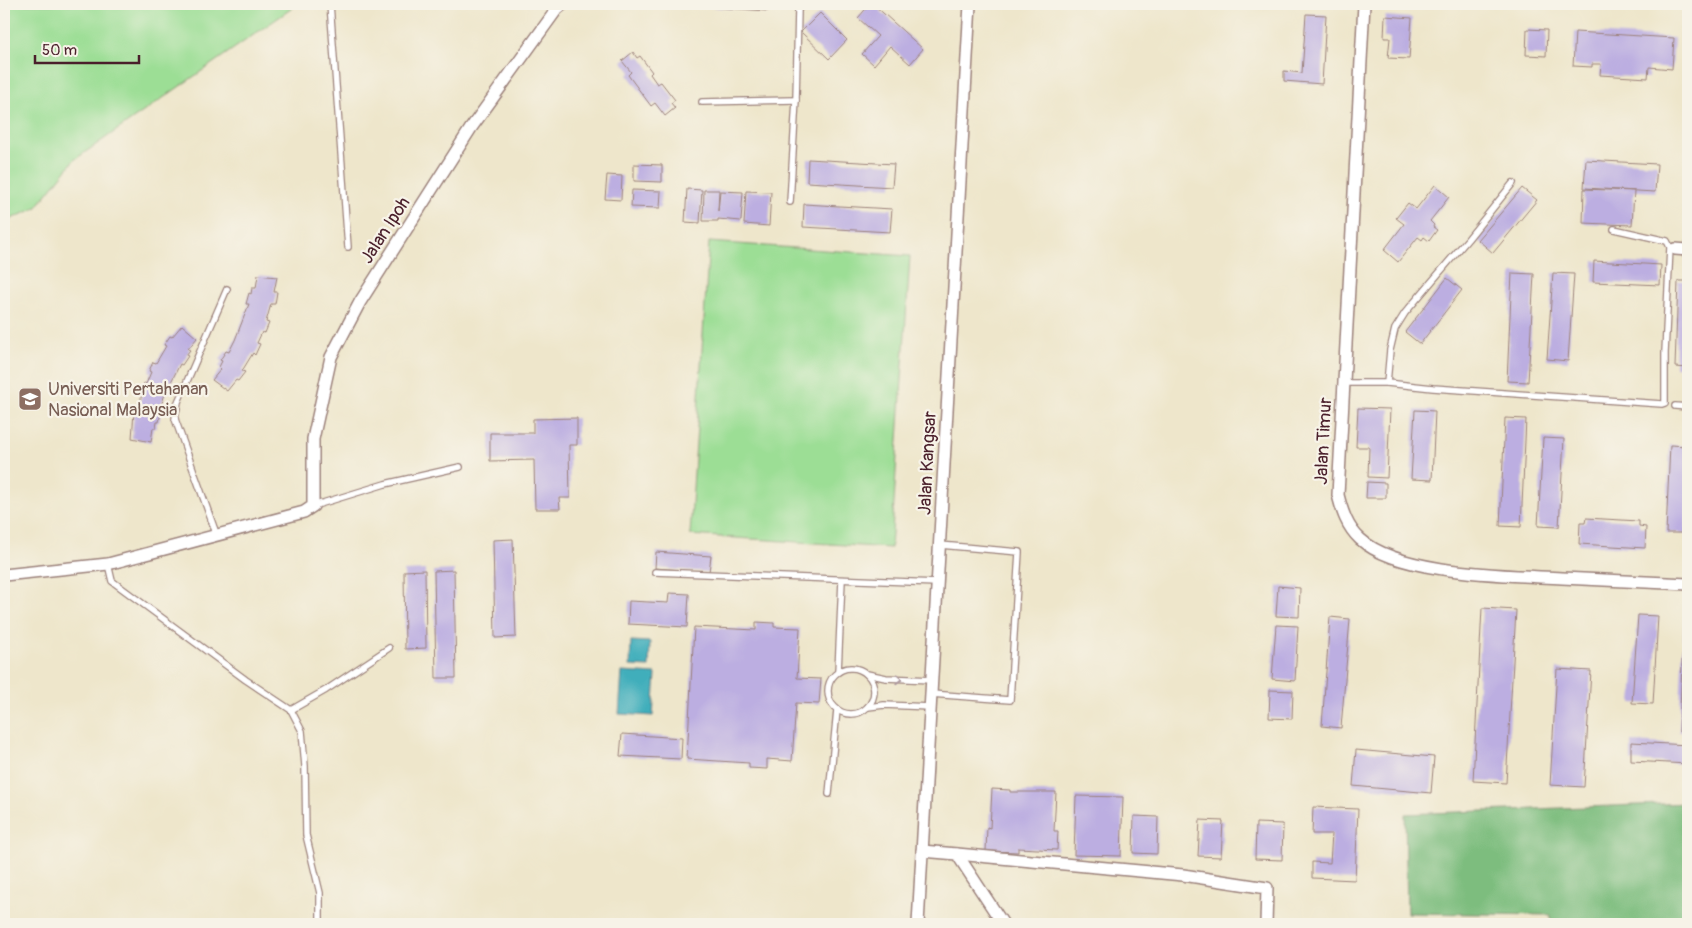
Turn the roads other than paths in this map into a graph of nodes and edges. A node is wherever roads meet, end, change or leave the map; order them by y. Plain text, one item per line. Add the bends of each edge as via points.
1 (330, 4) edge
2 (563, 4) edge
3 (805, 4) edge
4 (970, 4) edge
5 (1364, 4) edge
6 (796, 100) junction
7 (702, 102) dead end
8 (1512, 183) dead end
9 (790, 202) dead end
10 (1614, 229) dead end
11 (348, 247) dead end
12 (1676, 249) dead end
13 (1688, 250) edge
14 (227, 289) dead end
15 (1344, 382) junction
16 (1387, 383) junction
17 (1675, 406) dead end
18 (1688, 407) edge
19 (460, 467) dead end
20 (313, 506) junction
21 (217, 536) junction
22 (940, 545) junction
23 (108, 564) junction
24 (655, 572) dead end
25 (4, 575) edge
26 (842, 580) junction
27 (937, 584) junction
28 (1688, 584) edge
29 (389, 648) dead end
30 (838, 672) junction
31 (867, 674) junction
32 (932, 680) junction
33 (931, 694) junction
34 (868, 707) junction
35 (930, 707) junction
36 (291, 710) junction
37 (837, 710) junction
38 (829, 794) dead end
39 (922, 851) junction
40 (957, 854) junction
41 (320, 924) edge
42 (918, 924) edge
43 (1003, 924) edge
44 (1266, 924) edge

1 - 11 lane
2 - 20 street, Jalan Ipoh via 471,128 360,302 331,357 313,439
3 - 6 lane via 798,9
4 - 22 street, Jalan Kangsar
5 - 15 street, Jalan Timur
6 - 7 lane
6 - 9 lane
8 - 16 lane via 1395,329
10 - 16 lane via 1667,241 1670,247 1665,403
12 - 13 street
14 - 21 lane via 178,402 175,419
15 - 16 lane
15 - 28 street, Jalan Timur via 1338,495 1345,519 1360,539 1385,555 1414,564 1486,574
17 - 18 lane
19 - 20 lane via 385,484
20 - 21 street via 304,512
21 - 23 street
22 - 27 street, Jalan Kangsar
22 - 33 lane via 1019,552 1010,700
23 - 25 street
23 - 36 lane via 112,581
24 - 26 lane
26 - 27 lane
26 - 30 lane
27 - 32 street, Jalan Kangsar
29 - 36 lane
30 - 31 lane via 853,668
30 - 37 lane via 828,690 830,701
31 -> 32 lane
31 - 34 lane via 874,694
32 - 33 street, Jalan Kangsar
33 - 35 street, Jalan Kangsar
34 - 35 lane
34 - 37 lane via 853,714
35 - 39 street, Jalan Kangsar
36 - 41 lane via 302,731 306,835 320,892
37 - 38 lane
39 - 40 street
39 - 42 street, Jalan Kangsar
40 - 43 street
40 - 44 street via 1183,874 1266,888

